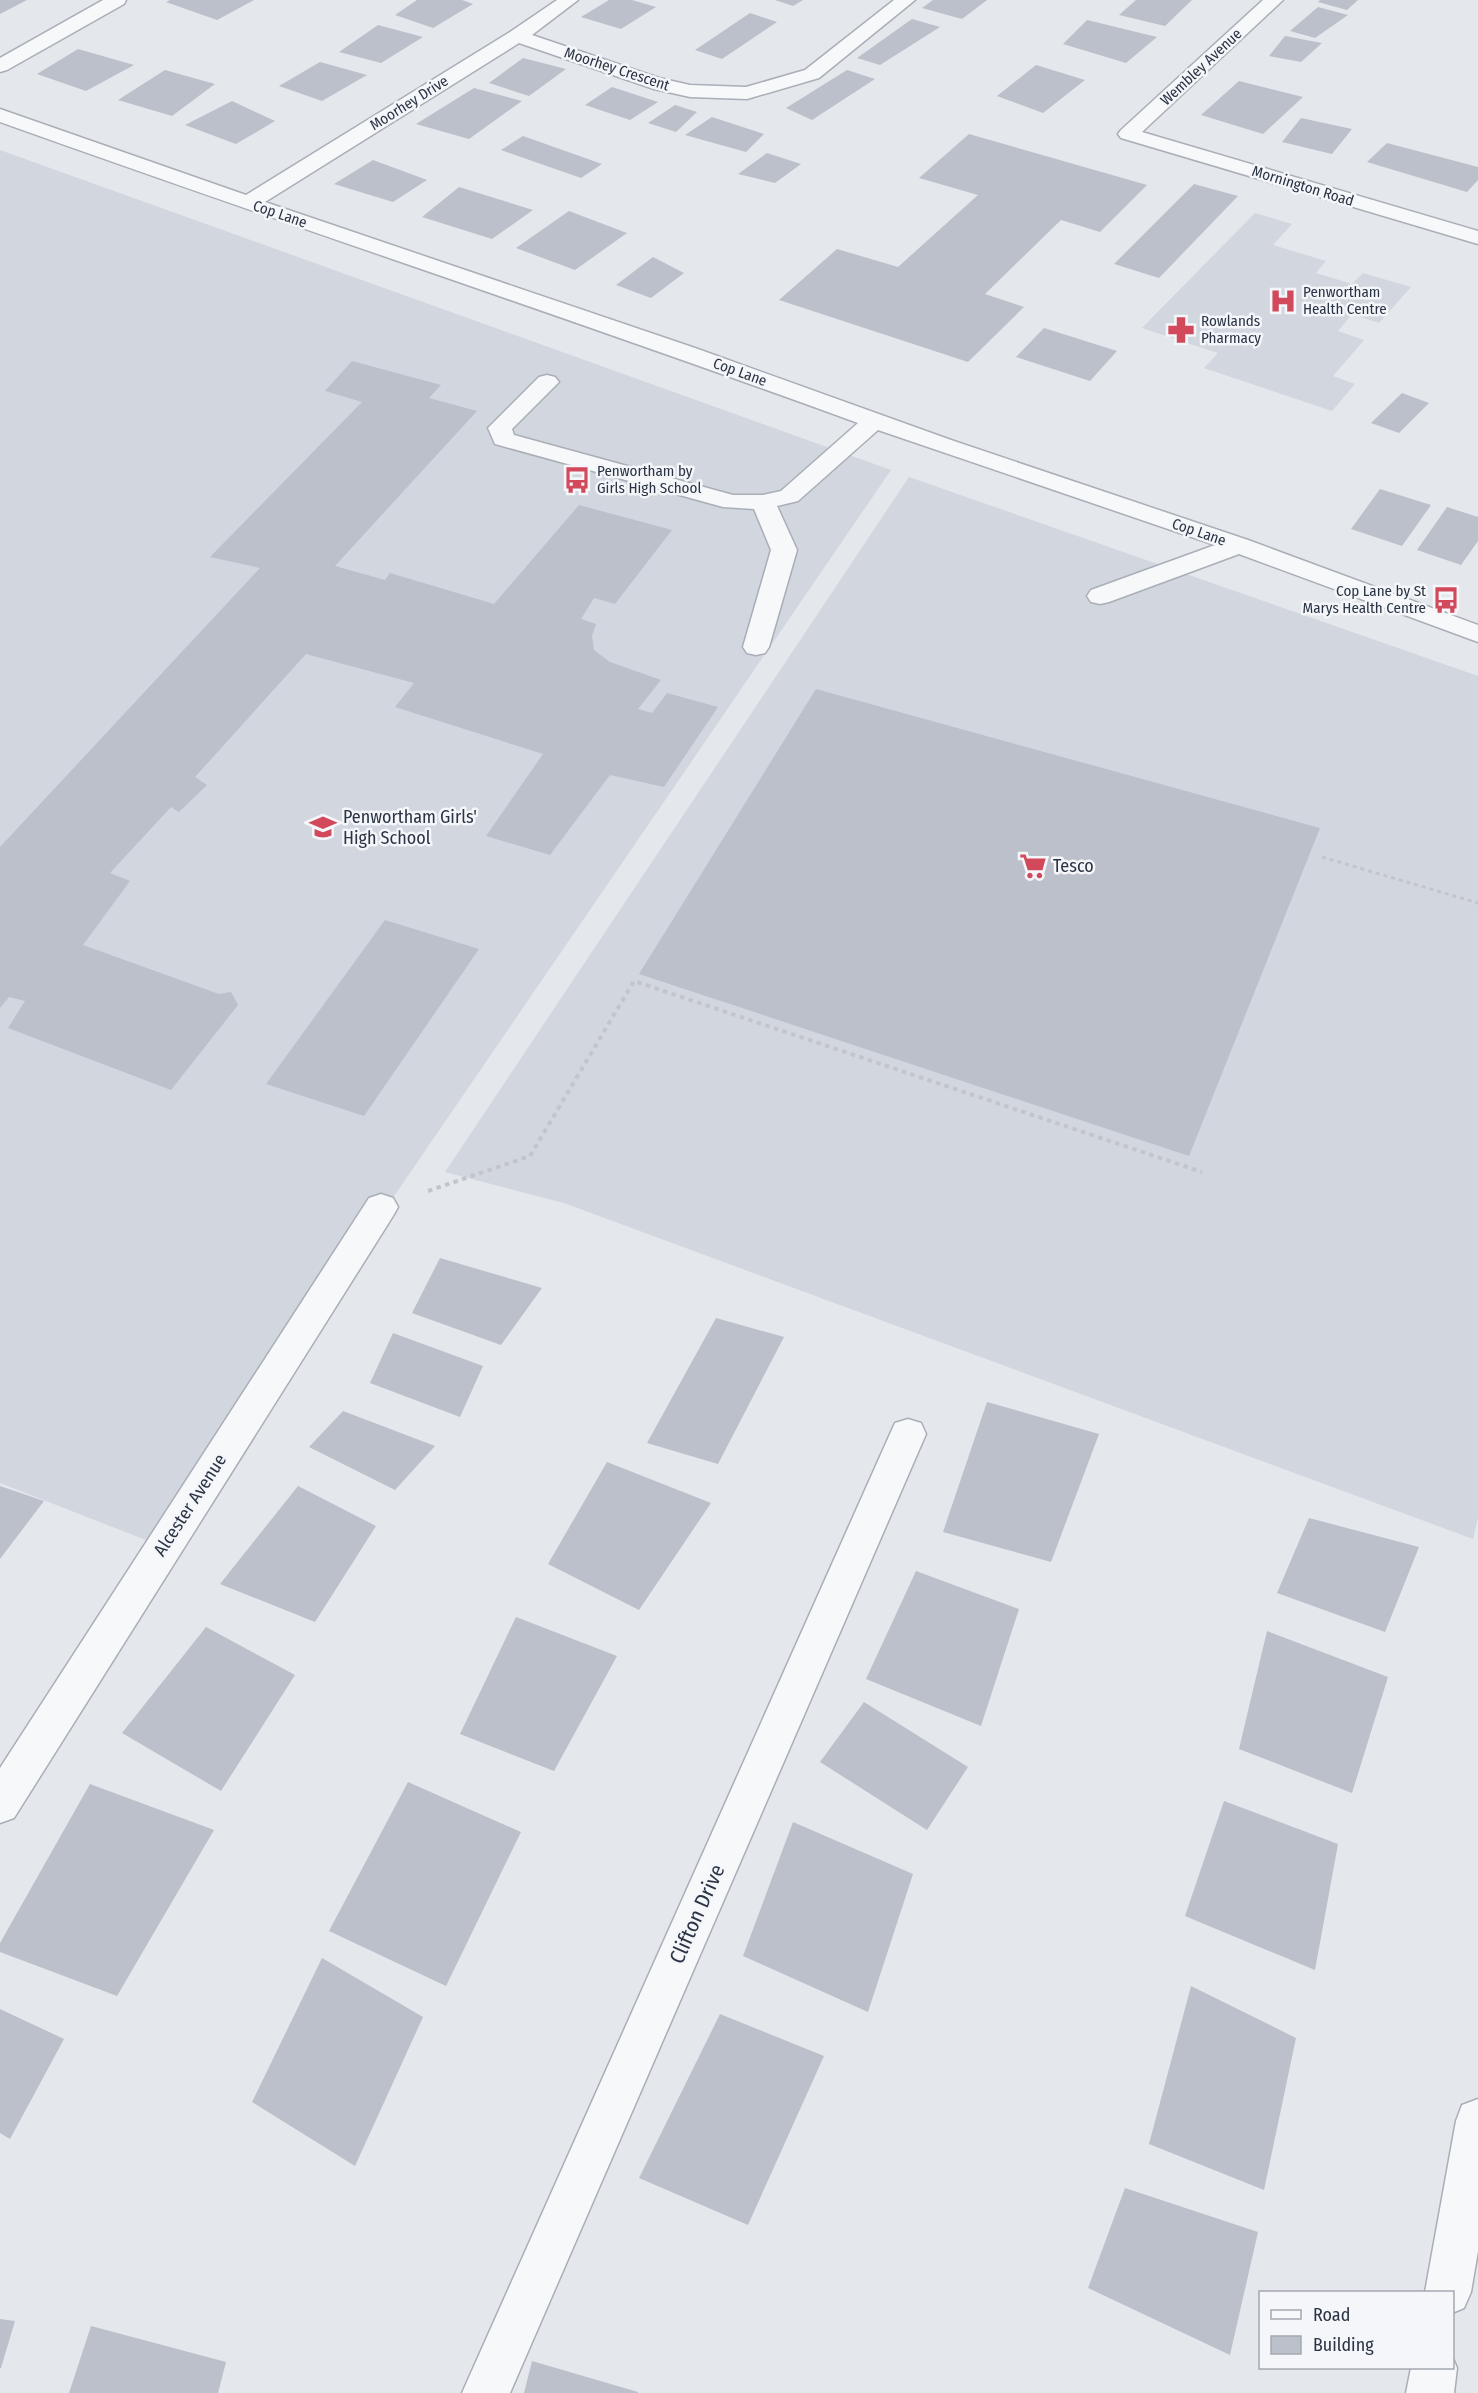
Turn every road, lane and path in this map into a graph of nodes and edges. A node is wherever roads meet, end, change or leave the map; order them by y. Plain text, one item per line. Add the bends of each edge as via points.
1 (117, 0) edge
2 (569, 0) edge
3 (906, 0) edge
4 (1274, 0) edge
5 (517, 36) junction
6 (0, 66) edge
7 (0, 115) edge
8 (1128, 134) joint
9 (248, 203) junction
10 (1478, 238) edge
11 (547, 382) dead end
12 (874, 421) junction
13 (764, 502) junction
14 (1239, 545) junction
15 (1100, 596) dead end
16 (1478, 633) edge
17 (756, 647) dead end
18 (1322, 857) dead end
19 (1478, 903) edge
20 (1202, 1172) dead end
21 (381, 1207) joint
22 (908, 1434) dead end
23 (0, 1804) edge
24 (1478, 2121) edge
25 (1448, 2291) edge
26 (1434, 2369) edge
27 (486, 2393) edge
28 (1430, 2393) edge

1 - 6 street
2 - 5 street, Moorhey Drive
3 - 5 street, Moorhey Crescent via 812,74 747,93 690,91 654,83
4 - 8 street, Wembley Avenue
5 - 9 street, Moorhey Drive
7 - 9 street, Cop Lane
8 - 10 street, Mornington Road
9 - 12 street, Cop Lane via 687,352
11 - 13 street via 500,428 502,439 732,502
12 - 13 street via 789,496
12 - 14 street, Cop Lane
13 - 17 street via 784,550
14 - 15 street
14 - 16 street, Cop Lane
18 - 19 path
20 - 21 path via 634,981 530,1156
21 - 23 street, Alcester Avenue
22 - 27 street, Clifton Drive
24 - 25 street
26 - 28 street

